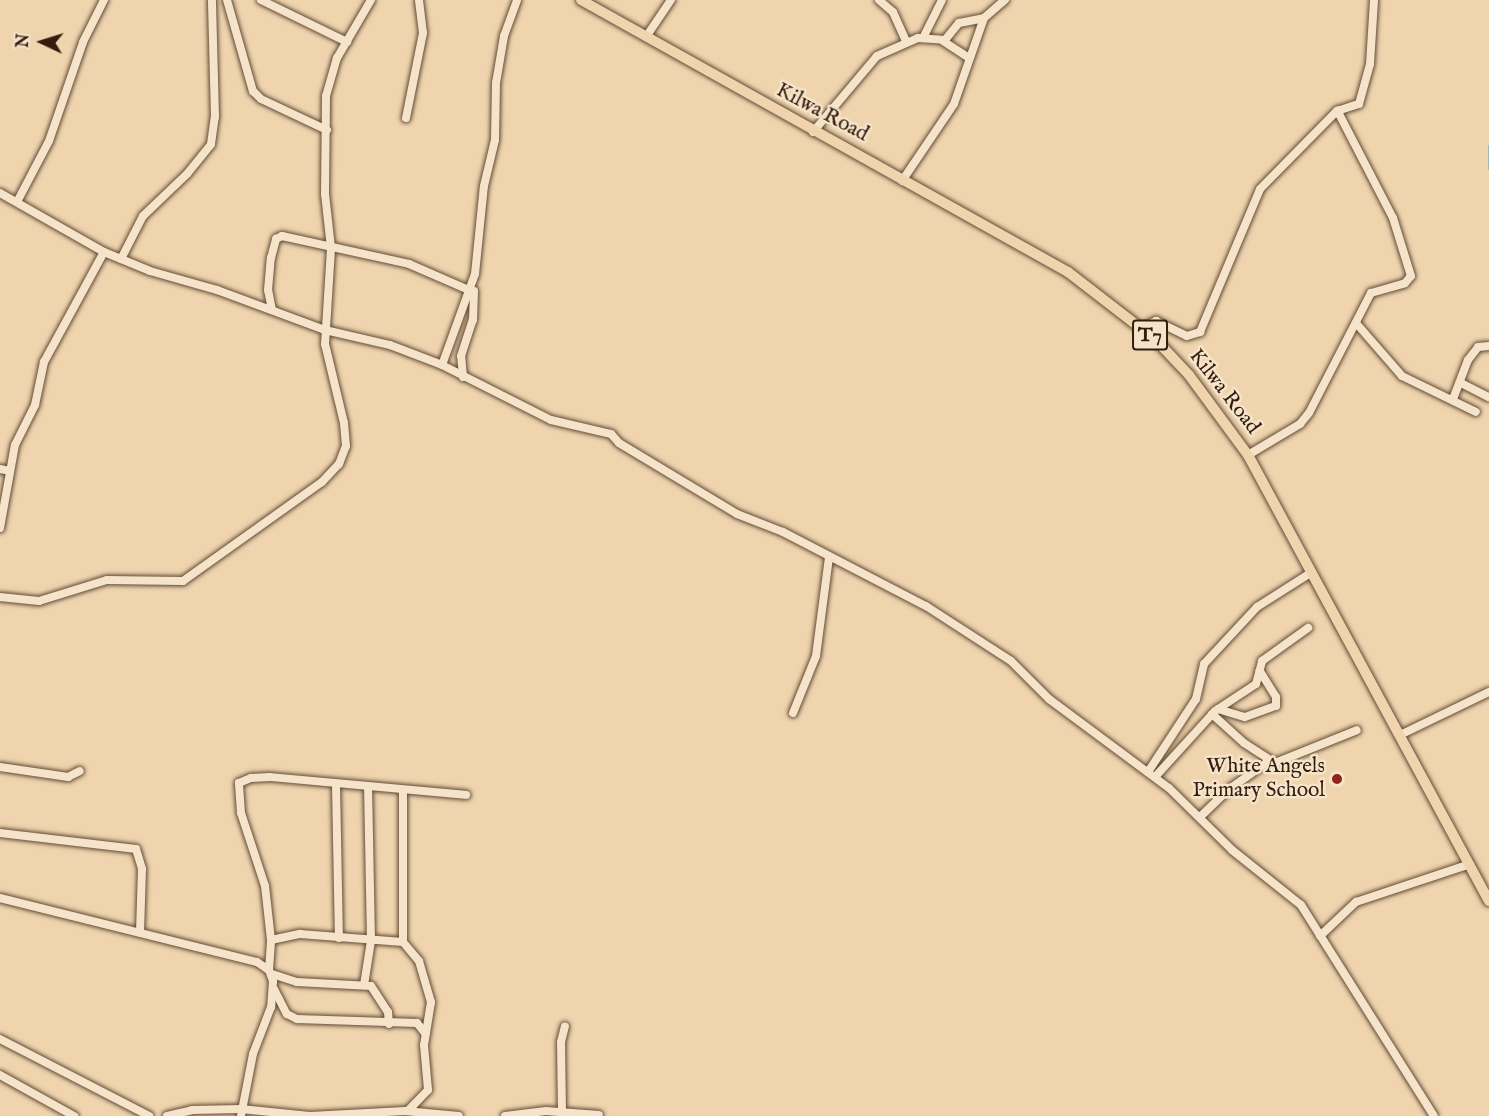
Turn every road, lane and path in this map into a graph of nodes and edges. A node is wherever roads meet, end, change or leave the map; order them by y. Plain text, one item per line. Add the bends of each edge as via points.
1 (104, 0) edge
2 (212, 0) edge
3 (227, 0) edge
4 (261, 0) edge
5 (371, 0) edge
6 (419, 0) edge
7 (517, 0) edge
8 (581, 0) edge
9 (671, 0) edge
10 (879, 0) edge
11 (942, 0) edge
12 (1005, 0) edge
13 (1374, 0) edge
14 (984, 18) junction
15 (646, 37) junction
16 (923, 38) junction
17 (906, 41) junction
18 (943, 41) junction
19 (347, 42) junction
20 (969, 58) junction
21 (1341, 110) junction
22 (406, 118) dead end
23 (327, 130) junction
24 (813, 132) junction
25 (902, 181) junction
26 (0, 193) edge
27 (17, 202) junction
28 (331, 248) junction
29 (104, 252) junction
30 (478, 254) junction
31 (121, 259) junction
32 (471, 291) junction
33 (272, 310) junction
34 (1356, 323) junction
35 (1142, 328) junction
36 (326, 330) junction
37 (1489, 346) edge
38 (442, 365) junction
39 (463, 377) junction
40 (1461, 383) junction
41 (1489, 397) edge
42 (1454, 399) junction
43 (1476, 412) dead end
44 (1248, 455) junction
45 (0, 469) edge
46 (10, 471) junction
47 (0, 528) edge
48 (829, 557) junction
49 (1312, 572) junction
50 (0, 597) edge
51 (1308, 628) dead end
52 (1260, 670) junction
53 (1489, 692) edge
54 (1215, 712) junction
55 (793, 713) dead end
56 (1357, 730) dead end
57 (1400, 735) junction
58 (1269, 761) junction
59 (0, 767) edge
60 (80, 771) dead end
61 (1148, 772) junction
62 (1155, 777) junction
63 (336, 785) junction
64 (368, 789) junction
65 (403, 791) junction
66 (466, 795) dead end
67 (1201, 816) junction
68 (0, 833) edge
69 (1470, 864) junction
70 (0, 898) edge
71 (1489, 901) edge
72 (140, 932) junction
73 (1320, 936) junction
74 (339, 938) junction
75 (271, 940) junction
76 (371, 941) junction
77 (403, 942) junction
78 (270, 972) junction
79 (364, 985) junction
80 (274, 989) junction
81 (389, 1024) junction
82 (565, 1026) dead end
83 (427, 1035) junction
84 (0, 1039) edge
85 (0, 1075) edge
86 (241, 1112) edge
87 (408, 1112) junction
88 (562, 1113) junction
89 (598, 1115) edge
90 (74, 1116) edge
91 (149, 1116) edge
92 (167, 1116) edge
93 (459, 1116) edge
94 (506, 1116) edge
95 (1434, 1116) edge

1 - 27 street via 83,42 56,124
2 - 31 street via 215,117 211,144 187,174 143,216
3 - 23 street via 253,91 261,99
4 - 19 street
5 - 19 street
6 - 22 street via 423,33
7 - 30 street via 504,36 496,83 495,140 484,186
8 - 15 highway, Kilwa Road / T7
9 - 15 street
10 - 17 street via 892,12
11 - 16 street
12 - 14 street
13 - 21 street via 1369,72 1359,105
14 - 18 street via 959,23
14 - 20 street
15 - 24 highway, Kilwa Road / T7
16 - 17 street
16 - 18 street
17 - 24 street via 878,56
18 - 20 street
19 - 23 street via 329,82
20 - 25 street via 954,104
21 - 34 street via 1339,114 1393,218 1411,270 1404,283 1371,293
21 - 35 street via 1291,154 1260,189 1198,335 1187,336 1159,321
23 - 28 street via 325,194
24 - 25 highway, Kilwa Road / T7
25 - 35 highway, Kilwa Road / T7 via 1068,272
26 - 27 street
27 - 29 street
28 - 32 street via 409,264
28 - 33 street via 282,236 276,239 268,290
28 - 36 street
29 - 31 street
29 - 46 street via 44,362 35,405 15,445
30 - 32 street
30 - 39 street via 473,320 461,356
31 - 33 street
32 - 38 street
33 - 36 street
34 - 42 street via 1402,376
34 - 44 street via 1309,414 1300,424
35 - 44 highway, Kilwa Road / T7 via 1189,375
36 - 38 street via 390,345
36 - 50 street via 327,358 341,398 346,446 339,464 321,482 183,582 107,580 39,602
37 - 40 street via 1476,349
38 - 39 street
39 - 48 street via 551,420 611,434 619,443 737,514
40 - 41 street
40 - 42 street
42 - 43 street
44 - 49 highway, Kilwa Road / T7
45 - 46 street
46 - 47 street
48 - 55 street via 816,656
48 - 61 street via 926,606 1011,661 1067,715
49 - 57 highway, Kilwa Road / T7
49 - 61 street via 1257,607 1204,664 1196,699
51 - 52 street via 1262,661
52 - 54 street via 1256,684
52 - 54 street via 1276,698 1276,706 1245,717
53 - 57 street
54 - 58 street
54 - 62 street
56 - 58 street via 1281,762
57 - 69 highway, Kilwa Road / T7
58 - 67 street via 1228,790
59 - 60 street via 68,777
61 - 62 street
62 - 67 street
63 - 64 street
63 - 74 street
63 - 75 street via 270,777 239,783 241,813 265,886
64 - 65 street
64 - 76 street
65 - 66 street
65 - 77 street
67 - 73 street via 1232,850 1301,905
68 - 72 street via 136,849 142,869
69 - 71 highway, Kilwa Road / T7
69 - 73 street via 1356,902
70 - 72 street
72 - 78 street via 257,962
73 - 95 street
74 - 75 street via 285,934
74 - 76 street
75 - 78 street
76 - 77 street
76 - 79 street
77 - 83 street via 419,961 430,993
78 - 79 street via 297,981
78 - 80 street
79 - 81 street via 378,992
80 - 81 street via 286,1014 297,1019
80 - 86 street
81 - 83 street via 420,1024
82 - 88 street via 561,1042
83 - 87 street via 428,1090
84 - 91 street
85 - 90 street
86 - 87 street via 309,1116
86 - 92 street via 192,1110
87 - 93 street
88 - 89 street
88 - 94 street via 528,1111

